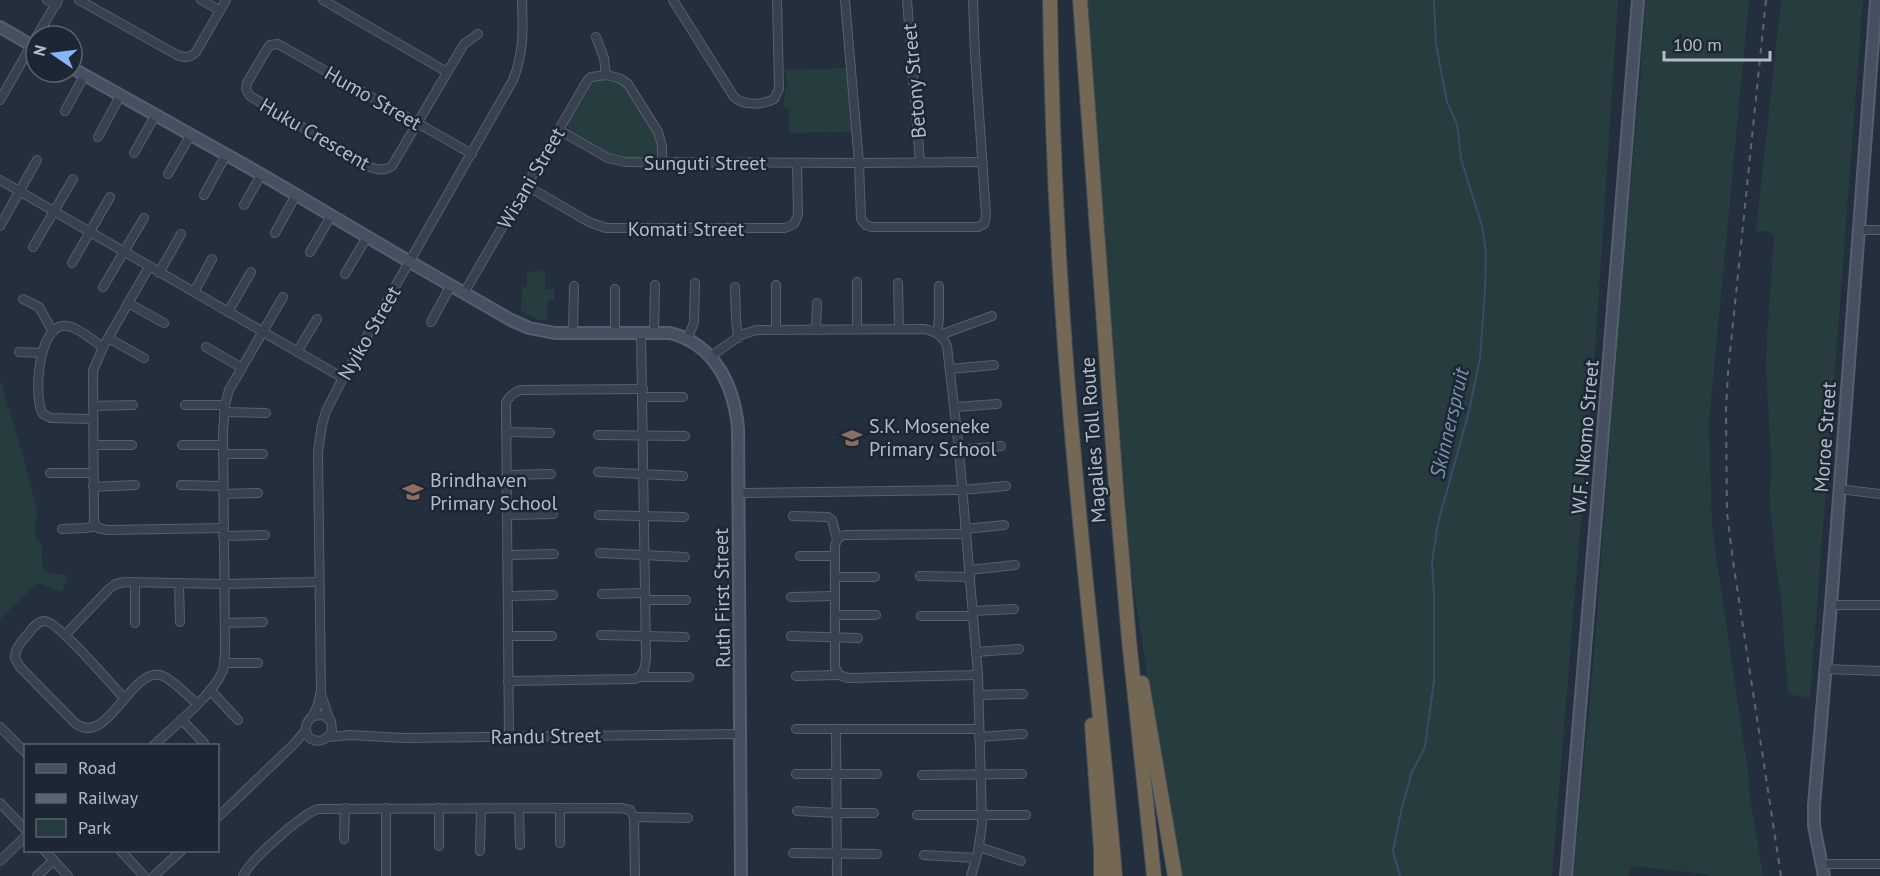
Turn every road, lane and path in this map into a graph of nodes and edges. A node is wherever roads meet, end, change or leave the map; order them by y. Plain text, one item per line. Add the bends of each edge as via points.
1 (47, 0) edge
2 (79, 0) edge
3 (201, 0) edge
4 (226, 0) edge
5 (323, 0) edge
6 (522, 0) edge
7 (673, 0) edge
8 (777, 0) edge
9 (845, 0) edge
10 (907, 0) edge
11 (973, 0) edge
12 (1050, 0) edge
13 (1080, 0) edge
14 (1638, 0) edge
15 (1876, 0) edge
16 (57, 2) edge
17 (219, 10) junction
18 (45, 24) edge
19 (0, 27) edge
20 (478, 34) dead end
21 (24, 37) edge
22 (596, 37) dead end
23 (274, 44) joint
24 (24, 60) edge
25 (447, 72) junction
26 (606, 75) junction
27 (84, 76) edge
28 (80, 84) edge
29 (120, 96) junction
30 (0, 100) edge
31 (65, 111) dead end
32 (155, 116) junction
33 (417, 123) junction
34 (559, 130) junction
35 (190, 135) junction
36 (98, 137) dead end
37 (134, 153) dead end
38 (472, 154) junction
39 (226, 155) junction
40 (37, 160) dead end
41 (920, 162) junction
42 (982, 162) junction
43 (662, 163) junction
44 (859, 163) junction
45 (797, 164) junction
46 (168, 174) dead end
47 (261, 175) junction
48 (73, 179) dead end
49 (0, 180) edge
50 (527, 186) junction
51 (20, 191) junction
52 (204, 195) dead end
53 (296, 195) junction
54 (110, 197) dead end
55 (244, 206) dead end
56 (54, 211) junction
57 (331, 216) junction
58 (144, 218) dead end
59 (0, 225) edge
60 (1858, 230) junction
61 (1880, 230) edge
62 (90, 232) junction
63 (275, 233) dead end
64 (181, 234) dead end
65 (366, 237) junction
66 (33, 247) dead end
67 (124, 252) junction
68 (310, 252) dead end
69 (212, 259) dead end
70 (410, 262) junction
71 (72, 263) dead end
72 (149, 267) junction
73 (251, 272) dead end
74 (159, 273) junction
75 (345, 274) dead end
76 (857, 282) dead end
77 (898, 283) dead end
78 (695, 284) dead end
79 (451, 285) junction
80 (655, 285) dead end
81 (776, 285) dead end
82 (574, 286) dead end
83 (939, 286) dead end
84 (103, 287) dead end
85 (735, 287) dead end
86 (615, 290) dead end
87 (194, 292) junction
88 (464, 293) junction
89 (283, 297) dead end
90 (23, 298) dead end
91 (128, 303) junction
92 (817, 303) dead end
93 (228, 312) junction
94 (992, 316) dead end
95 (317, 319) dead end
96 (164, 322) dead end
97 (431, 322) dead end
98 (899, 328) junction
99 (857, 329) junction
100 (776, 330) junction
101 (816, 330) junction
102 (262, 331) junction
103 (53, 332) junction
104 (615, 332) junction
105 (641, 332) junction
106 (654, 332) junction
107 (573, 333) junction
108 (938, 334) junction
109 (108, 338) junction
110 (738, 338) junction
111 (687, 339) junction
112 (103, 347) junction
113 (206, 347) dead end
114 (19, 352) dead end
115 (297, 352) junction
116 (41, 353) junction
117 (711, 356) junction
118 (144, 358) dead end
119 (994, 365) dead end
120 (242, 368) junction
121 (950, 369) junction
122 (343, 378) junction
123 (643, 393) junction
124 (683, 397) dead end
125 (997, 404) dead end
126 (133, 405) dead end
127 (185, 405) dead end
128 (93, 406) junction
129 (955, 407) junction
130 (224, 408) junction
131 (266, 413) dead end
132 (93, 419) junction
133 (506, 432) junction
134 (550, 433) dead end
135 (598, 435) dead end
136 (644, 436) junction
137 (685, 436) dead end
138 (93, 445) junction
139 (132, 445) dead end
140 (182, 445) dead end
141 (223, 445) junction
142 (1001, 446) dead end
143 (959, 450) junction
144 (263, 453) dead end
145 (223, 454) junction
146 (598, 472) dead end
147 (50, 473) dead end
148 (93, 473) junction
149 (551, 474) dead end
150 (644, 474) junction
151 (507, 475) junction
152 (683, 476) dead end
153 (1076, 478) junction
154 (135, 485) dead end
155 (181, 485) dead end
156 (1006, 486) dead end
157 (1116, 487) junction
158 (93, 488) junction
159 (1839, 489) junction
160 (223, 490) junction
161 (962, 490) junction
162 (258, 493) dead end
163 (739, 493) junction
164 (1880, 494) edge
165 (553, 514) dead end
166 (507, 515) junction
167 (600, 515) dead end
168 (644, 516) junction
169 (793, 516) dead end
170 (684, 517) dead end
171 (1004, 525) dead end
172 (96, 526) junction
173 (62, 529) dead end
174 (966, 531) junction
175 (223, 532) junction
176 (265, 535) dead end
177 (837, 539) junction
178 (600, 553) dead end
179 (555, 554) dead end
180 (645, 554) junction
181 (507, 555) junction
182 (800, 556) dead end
183 (835, 556) junction
184 (685, 557) dead end
185 (1015, 565) dead end
186 (969, 574) junction
187 (920, 576) dead end
188 (835, 577) junction
189 (875, 577) dead end
190 (135, 582) junction
191 (319, 582) junction
192 (179, 583) junction
193 (224, 584) junction
194 (602, 594) dead end
195 (553, 595) dead end
196 (508, 596) junction
197 (645, 596) junction
198 (835, 596) junction
199 (791, 597) dead end
200 (686, 600) dead end
201 (1831, 605) junction
202 (1880, 605) edge
203 (1014, 609) dead end
204 (973, 614) junction
205 (835, 615) junction
206 (876, 615) dead end
207 (921, 616) dead end
208 (180, 622) dead end
209 (263, 622) dead end
210 (135, 623) dead end
211 (225, 623) junction
212 (65, 635) junction
213 (601, 635) dead end
214 (645, 635) junction
215 (508, 636) junction
216 (552, 636) dead end
217 (791, 636) dead end
218 (685, 637) dead end
219 (835, 637) junction
220 (858, 638) dead end
221 (1018, 649) dead end
222 (976, 652) junction
223 (224, 663) junction
224 (258, 663) dead end
225 (1824, 669) junction
226 (1880, 671) edge
227 (839, 675) junction
228 (978, 675) junction
229 (796, 676) dead end
230 (640, 677) junction
231 (689, 677) dead end
232 (508, 681) junction
233 (210, 690) junction
234 (321, 694) junction
235 (1023, 694) dead end
236 (978, 695) junction
237 (124, 698) junction
238 (197, 704) junction
239 (313, 716) junction
240 (181, 719) junction
241 (238, 720) dead end
242 (330, 722) junction
243 (796, 729) dead end
244 (836, 729) junction
245 (306, 730) junction
246 (2, 732) edge
247 (979, 733) junction
248 (741, 734) junction
249 (1023, 734) dead end
250 (350, 735) junction
251 (329, 737) junction
252 (509, 737) junction
253 (315, 740) junction
254 (204, 743) dead end
255 (155, 744) edge
256 (294, 744) junction
257 (24, 751) edge
258 (836, 773) junction
259 (796, 774) dead end
260 (877, 774) dead end
261 (981, 774) junction
262 (1022, 774) dead end
263 (922, 775) dead end
264 (0, 803) edge
265 (345, 808) junction
266 (386, 808) junction
267 (439, 808) junction
268 (481, 808) junction
269 (519, 808) junction
270 (560, 808) junction
271 (797, 811) dead end
272 (836, 813) junction
273 (874, 813) dead end
274 (1026, 814) dead end
275 (917, 815) dead end
276 (982, 815) junction
277 (219, 816) edge
278 (634, 817) junction
279 (688, 818) dead end
280 (24, 828) edge
281 (24, 838) edge
282 (344, 839) dead end
283 (560, 843) dead end
284 (520, 845) dead end
285 (439, 846) dead end
286 (979, 847) junction
287 (480, 851) dead end
288 (46, 852) edge
289 (122, 852) edge
290 (180, 852) edge
291 (793, 853) dead end
292 (837, 853) junction
293 (877, 854) dead end
294 (924, 855) dead end
295 (976, 858) junction
296 (0, 861) edge
297 (53, 861) junction
298 (1021, 861) dead end
299 (1822, 864) junction
300 (1880, 864) edge
301 (37, 876) edge
302 (68, 876) edge
303 (144, 876) edge
304 (154, 876) edge
305 (243, 876) edge
306 (386, 876) edge
307 (635, 876) edge
308 (741, 876) edge
309 (837, 876) edge
310 (971, 876) edge
311 (1101, 876) edge
312 (1115, 876) edge
313 (1154, 876) edge
314 (1175, 876) edge
315 (1566, 876) edge
316 (1824, 876) edge

1 - 16 street
2 - 17 street via 186,57 196,52
3 - 17 street
4 - 17 street
5 - 25 street
6 - 38 street, Nyiko Street via 524,37 519,67
7 - 8 street via 734,97 742,102 760,103 774,99 779,89
9 - 44 street
10 - 41 street, Betony Street
11 - 42 street
12 - 153 highway, Magalies Toll Route via 1060,264
13 - 157 highway, Magalies Toll Route
14 - 315 street, W.F. Nkomo Street
15 - 60 street, Moroe Street
16 - 18 street
19 - 21 street
20 - 25 street via 464,44
22 - 26 street
23 - 33 street, Humo Street
23 - 33 street, Huku Crescent via 247,83 247,93 370,167 382,170 393,166
24 - 30 street
25 - 33 street
26 - 34 street, Wisani Street via 587,81
26 - 43 street via 628,84 655,125
27 - 29 street, Ruth First Street
28 - 31 street
29 - 32 street, Ruth First Street
29 - 36 street
32 - 35 street, Ruth First Street
32 - 37 street
33 - 38 street, Humo Street
34 - 43 street, Sunguti Street via 620,162
34 - 50 street, Wisani Street
35 - 39 street, Ruth First Street
35 - 46 street
38 - 70 street, Nyiko Street
39 - 47 street, Ruth First Street
39 - 52 street
40 - 51 street
41 - 42 street, Sunguti Street
41 - 44 street, Sunguti Street
42 - 44 street via 986,215 984,224 978,227 866,225 860,214
43 - 45 street, Sunguti Street
44 - 45 street, Sunguti Street
45 - 50 street, Komati Street via 798,215 794,224 785,228 606,228
47 - 53 street, Ruth First Street
47 - 55 street
48 - 56 street
49 - 51 street
50 - 88 street, Wisani Street
51 - 56 street
51 - 59 street
53 - 57 street, Ruth First Street
53 - 63 street
54 - 62 street
56 - 62 street
56 - 66 street
57 - 65 street, Ruth First Street
57 - 68 street
58 - 67 street
60 - 61 street
60 - 159 street, Moroe Street
62 - 67 street
62 - 71 street
64 - 74 street
65 - 70 street, Ruth First Street
65 - 75 street
67 - 72 street
67 - 84 street
69 - 87 street
70 - 79 street, Ruth First Street
70 - 122 street, Nyiko Street
72 - 74 street
72 - 91 street
73 - 93 street
74 - 87 street
76 - 99 street
77 - 98 street
78 - 111 street via 694,324
79 - 88 street, Ruth First Street
79 - 97 street
80 - 106 street
81 - 100 street
82 - 107 street
83 - 108 street
85 - 110 street
86 - 104 street
87 - 93 street
88 - 107 street, Ruth First Street via 529,328
89 - 102 street
90 - 103 street via 39,307
91 - 96 street
91 - 109 street
92 - 101 street
93 - 102 street
94 - 108 street
95 - 115 street
98 - 99 street
98 - 108 street
99 - 101 street
100 - 101 street
100 - 110 street via 756,330
102 - 115 street
102 - 120 street
103 - 112 street via 69,327
103 - 116 street
104 - 105 street, Ruth First Street
104 - 107 street, Ruth First Street
105 - 106 street, Ruth First Street
105 - 123 street
106 - 111 street, Ruth First Street
108 - 121 street via 947,346
109 - 112 street
109 - 118 street
110 - 117 street
111 - 117 street, Ruth First Street
112 - 128 street via 93,371
113 - 120 street
114 - 116 street
115 - 122 street
116 - 132 street via 39,404 43,414 51,418
117 - 163 street, Ruth First Street via 736,406
119 - 121 street
120 - 130 street
121 - 129 street
122 - 191 street, Nyiko Street via 326,411 318,452
123 - 124 street
123 - 133 street via 520,390 506,403
123 - 136 street
125 - 129 street
126 - 128 street
127 - 130 street
128 - 132 street
129 - 143 street
130 - 131 street
130 - 141 street
132 - 138 street
133 - 134 street
133 - 151 street
135 - 136 street
136 - 137 street
136 - 150 street
138 - 139 street
138 - 148 street
140 - 141 street
141 - 145 street
142 - 143 street
143 - 161 street
144 - 145 street
145 - 160 street
146 - 150 street
147 - 148 street
148 - 158 street
149 - 151 street
150 - 152 street
150 - 168 street
151 - 166 street
153 - 311 highway
153 - 312 highway, Magalies Toll Route
154 - 158 street
155 - 160 street
156 - 161 street
157 - 313 highway, Magalies Toll Route
157 - 314 highway via 1132,617
158 - 172 street
159 - 164 street
159 - 201 street, Moroe Street
160 - 162 street
160 - 175 street
161 - 163 street
161 - 174 street
163 - 248 street, Ruth First Street
165 - 166 street
166 - 181 street
167 - 168 street
168 - 170 street
168 - 180 street
169 - 177 street via 828,517
171 - 174 street
172 - 173 street
172 - 175 street via 101,530
174 - 177 street via 844,535
174 - 186 street
175 - 176 street
175 - 193 street
177 - 183 street
178 - 180 street
179 - 181 street
180 - 184 street
180 - 197 street
181 - 196 street
182 - 183 street
183 - 188 street
185 - 186 street
186 - 187 street
186 - 204 street
188 - 189 street
188 - 198 street
190 - 192 street
190 - 210 street
190 - 212 street via 116,584 109,589
191 - 193 street
191 - 234 street, Nyiko Street
192 - 193 street
192 - 208 street
193 - 211 street
194 - 197 street
195 - 196 street
196 - 215 street
197 - 200 street
197 - 214 street
198 - 199 street
198 - 205 street
201 - 202 street
201 - 225 street, Moroe Street
203 - 204 street
204 - 207 street
204 - 222 street
205 - 206 street
205 - 219 street
209 - 211 street
211 - 223 street
212 - 237 street
212 - 237 street via 49,621 38,623 18,645 16,662 84,728 102,723
213 - 214 street
214 - 218 street
214 - 230 street via 645,666
215 - 216 street
215 - 232 street
217 - 219 street
219 - 220 street
219 - 227 street via 835,667
221 - 222 street
222 - 228 street
223 - 224 street
223 - 233 street
225 - 226 street
225 - 299 street, Moroe Street via 1814,805
227 - 228 street
227 - 229 street
228 - 236 street
230 - 231 street
230 - 232 street
232 - 252 street
233 - 238 street
233 - 241 street
234 - 239 street, Nyiko Street
234 - 242 street, Nyiko Street
235 - 236 street
236 - 247 street
237 - 238 street via 146,678 158,675
238 - 240 street
239 - 242 street via 323,715
239 - 245 street
240 - 254 street
240 - 255 street
242 - 250 street, Randu Street
242 - 251 street
243 - 244 street
244 - 247 street
244 - 258 street
245 - 253 street
245 - 256 street
246 - 257 street
247 - 249 street
247 - 261 street
248 - 252 street, Randu Street
248 - 308 street, Ruth First Street
250 - 251 street, Randu Street
250 - 252 street, Randu Street
251 - 253 street
253 - 256 street
256 - 277 street
258 - 259 street
258 - 260 street
258 - 272 street
261 - 262 street
261 - 263 street
261 - 276 street
264 - 280 street
265 - 266 street
265 - 282 street
265 - 305 street via 318,809 305,815
266 - 267 street
266 - 306 street
267 - 268 street
267 - 285 street
268 - 269 street
268 - 287 street
269 - 270 street
269 - 284 street
270 - 278 street via 621,808 630,810
270 - 283 street
271 - 272 street
272 - 273 street
272 - 292 street
274 - 276 street
275 - 276 street
276 - 286 street
278 - 279 street
278 - 307 street
281 - 296 street
286 - 295 street
286 - 298 street
288 - 297 street
289 - 303 street
290 - 304 street
291 - 292 street
292 - 293 street
292 - 309 street
294 - 295 street
295 - 310 street
297 - 301 street
297 - 302 street
299 - 300 street
299 - 316 street, Moroe Street

